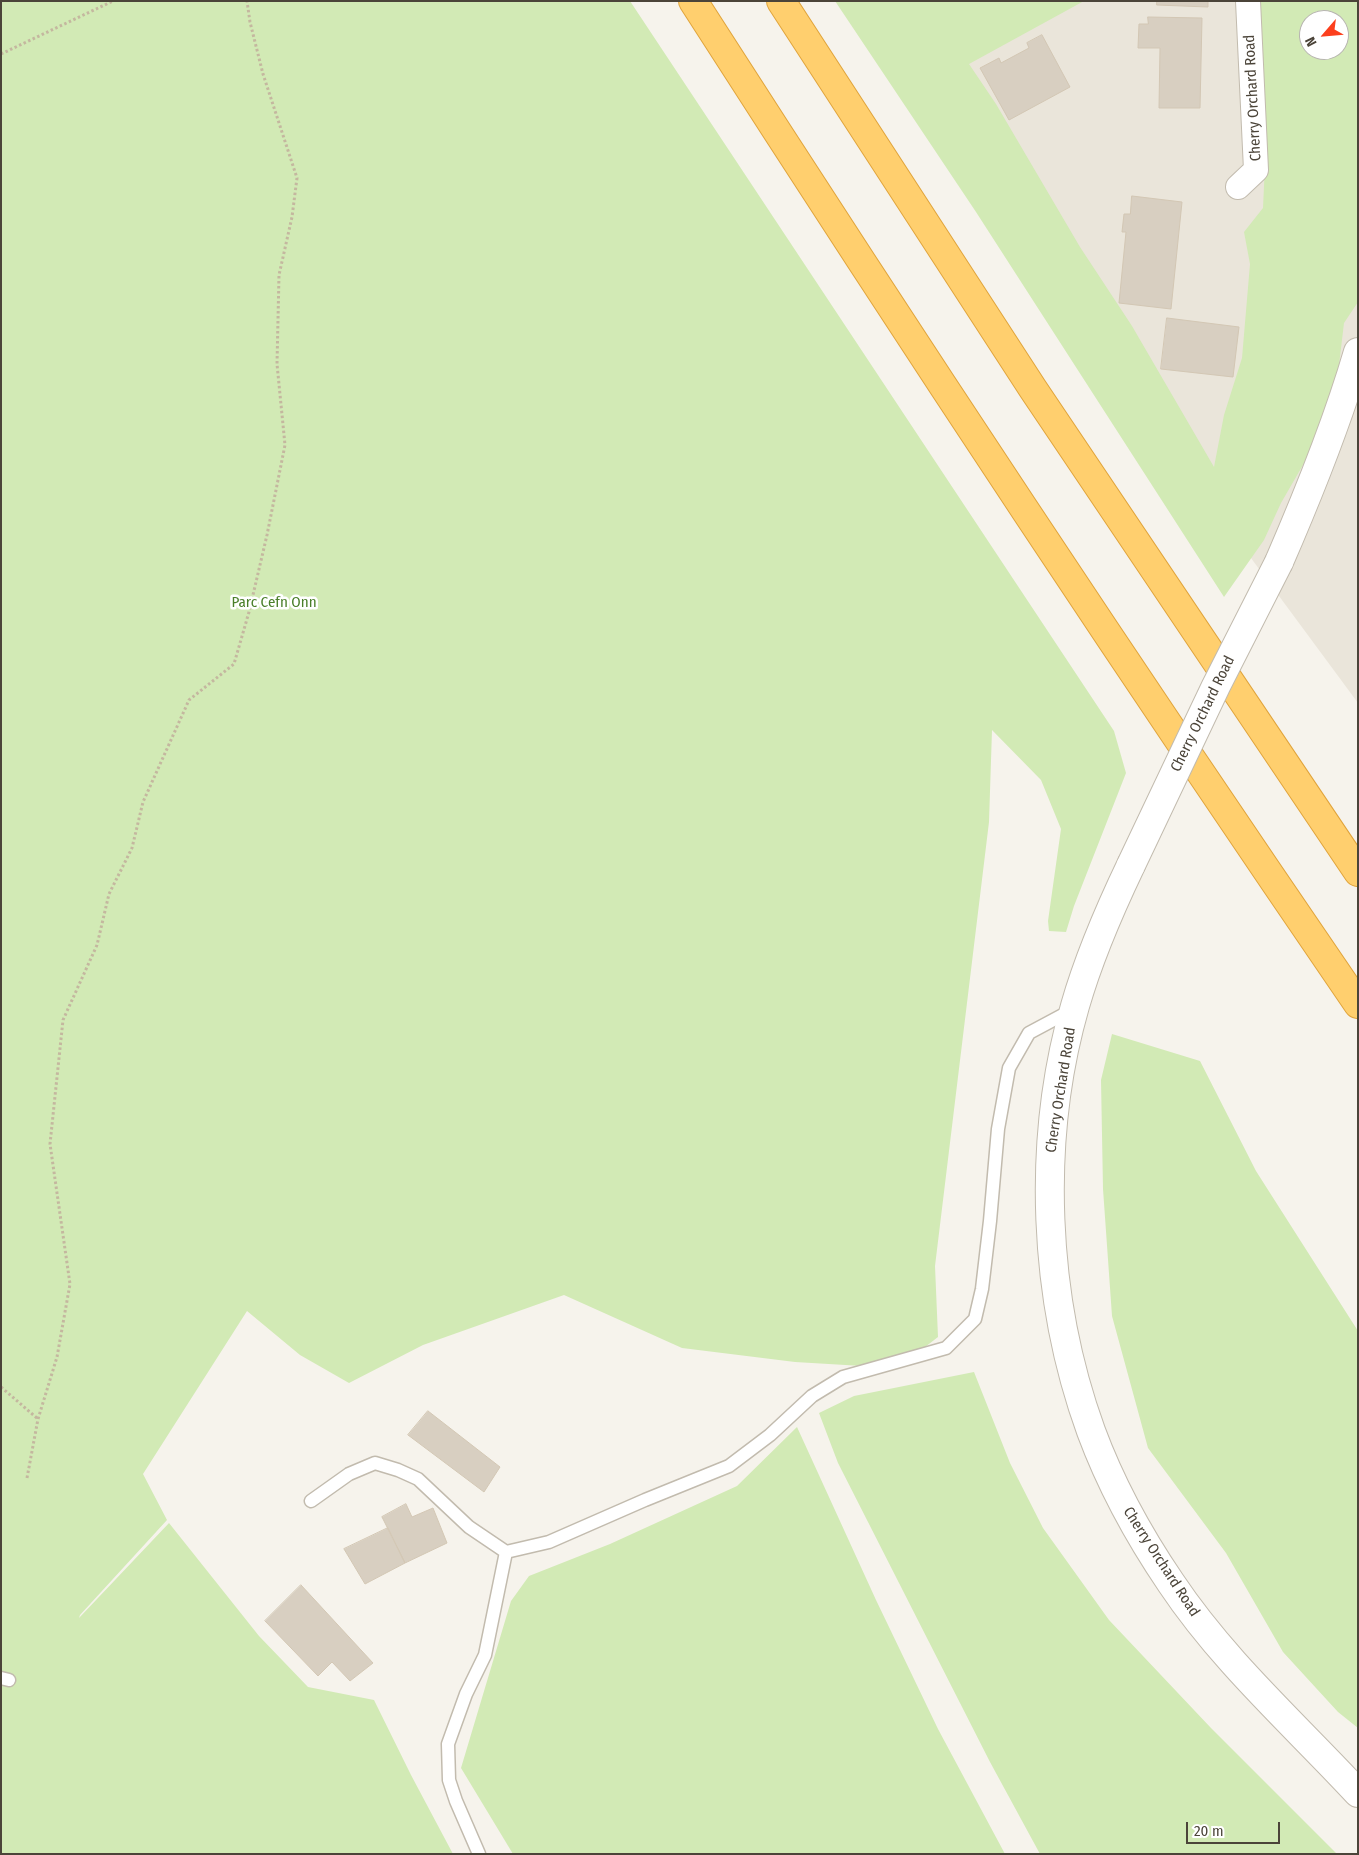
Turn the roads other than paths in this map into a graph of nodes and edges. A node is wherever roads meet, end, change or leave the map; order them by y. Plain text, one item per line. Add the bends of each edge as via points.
1 (693, 1) edge
2 (781, 1) edge
3 (1248, 1) edge
4 (1238, 187) dead end
5 (1358, 352) edge
6 (1358, 872) edge
7 (1358, 1004) edge
8 (1074, 1009) junction
9 (311, 1501) dead end
10 (506, 1552) junction
11 (1358, 1793) edge
12 (480, 1854) edge

1 - 7 highway via 968,424
2 - 6 highway via 1033,389
3 - 4 street, Cherry Orchard Road via 1256,170
5 - 8 street, Cherry Orchard Road, bridge via 1328,444 1279,562 1131,865 1096,943
8 - 10 lane via 1029,1033 1009,1068 998,1129 982,1289 975,1319 946,1348 843,1378 812,1396 770,1435 729,1466 548,1542
8 - 11 street, Cherry Orchard Road via 1053,1131 1051,1235 1056,1287 1077,1386 1091,1432 1129,1516 1171,1584 1228,1656
9 - 10 lane via 349,1474 375,1463 418,1479 468,1527
10 - 12 lane via 485,1655 466,1694 448,1744 449,1780

